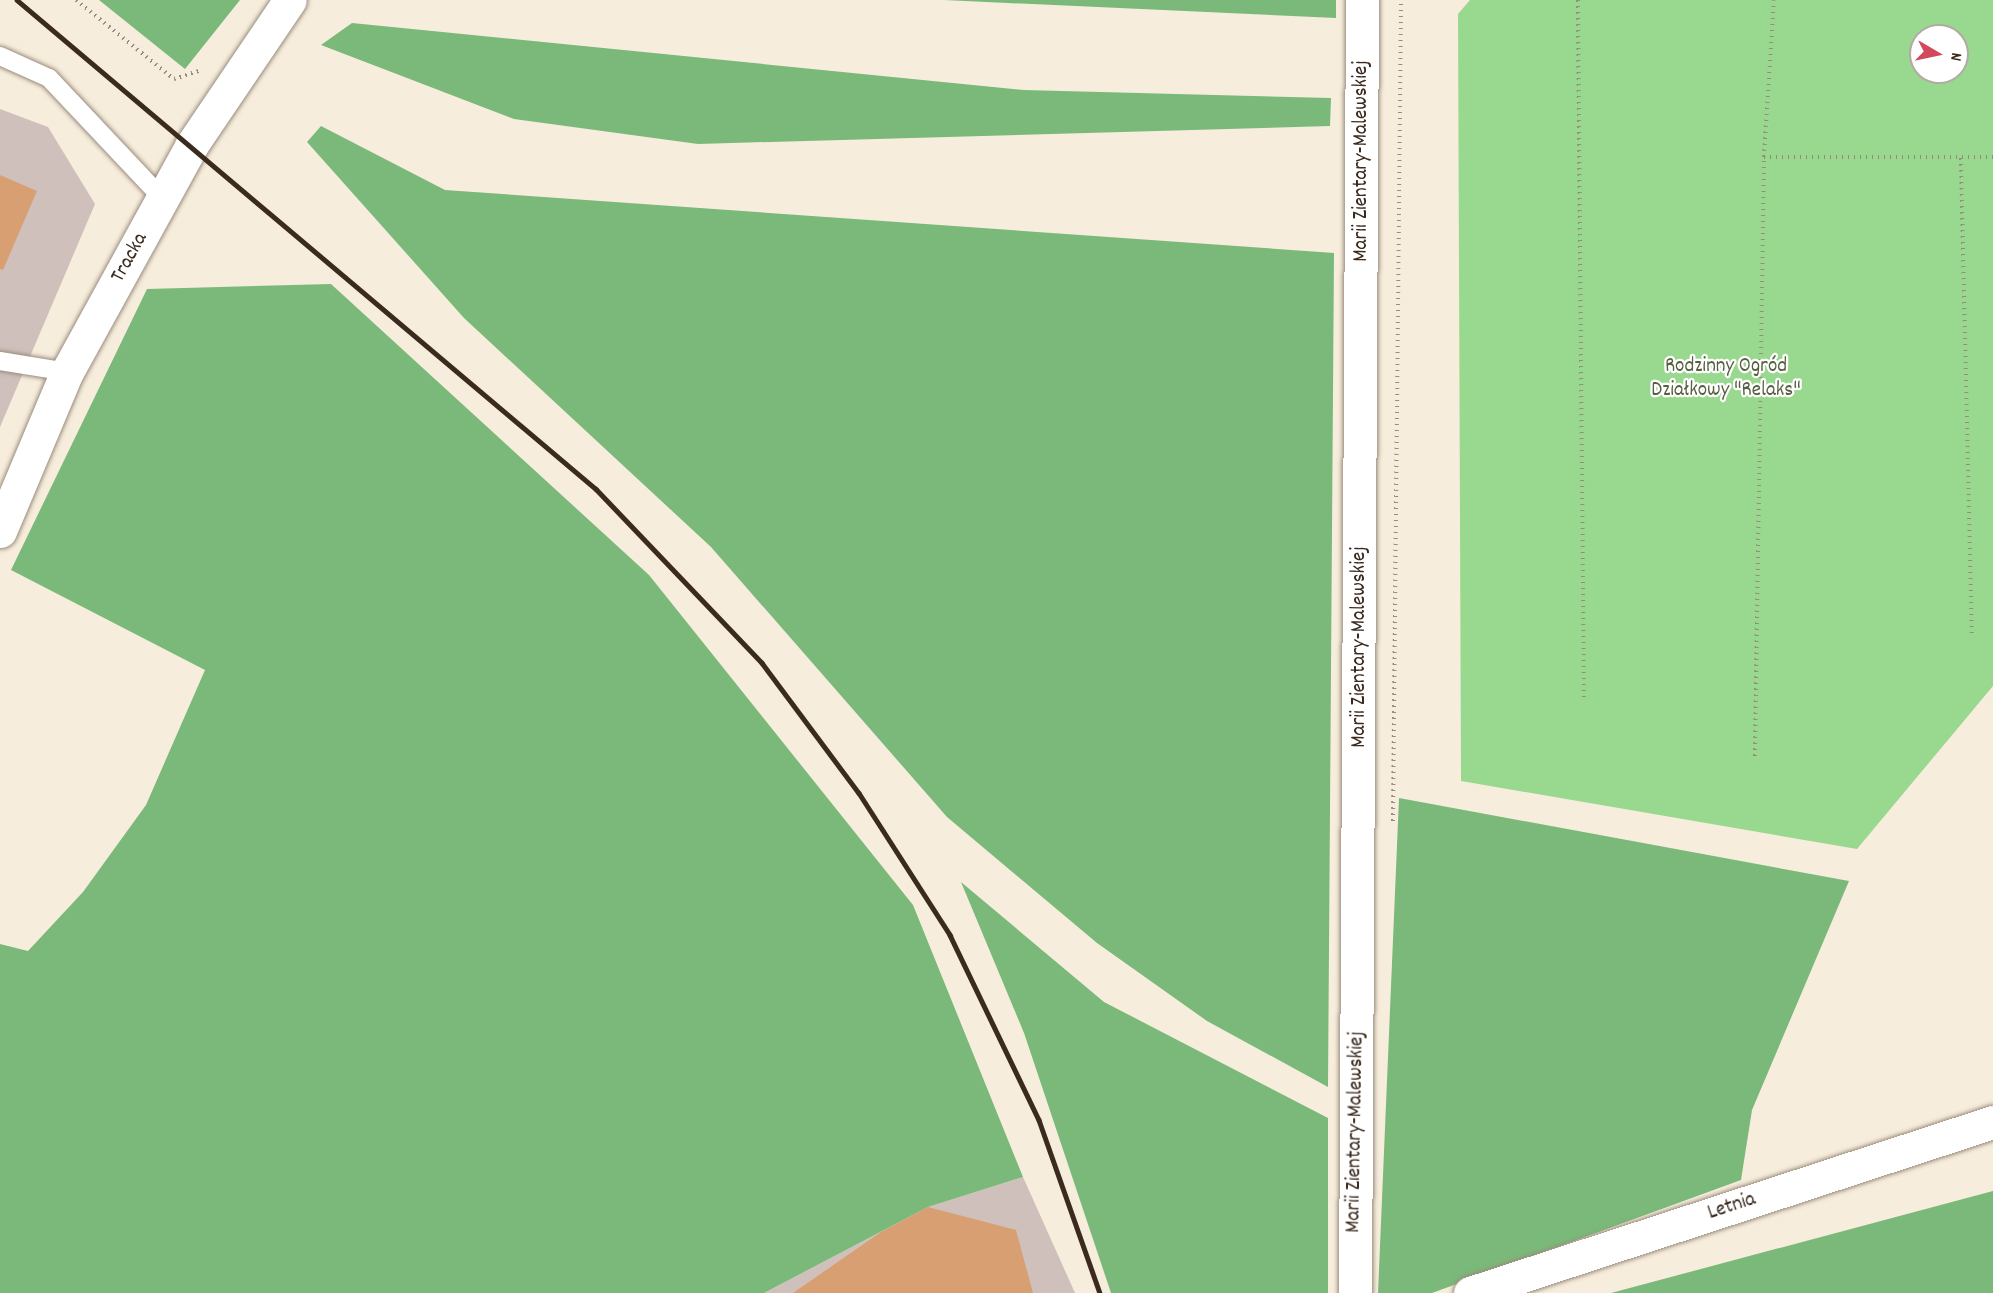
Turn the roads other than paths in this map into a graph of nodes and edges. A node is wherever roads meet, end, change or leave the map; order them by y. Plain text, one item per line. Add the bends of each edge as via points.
1 (290, 0) edge
2 (1362, 0) edge
3 (0, 56) edge
4 (163, 199) junction
5 (0, 361) edge
6 (67, 372) junction
7 (0, 531) edge
8 (1993, 1122) edge
9 (1355, 1293) edge
10 (1470, 1293) edge

1 - 4 street, Tracka via 191,146
2 - 9 street, Marii Zientary-Malewskiej
3 - 4 lane via 49,78
4 - 6 street, Tracka
5 - 6 lane
6 - 7 street, Tracka
8 - 10 street, Letnia

